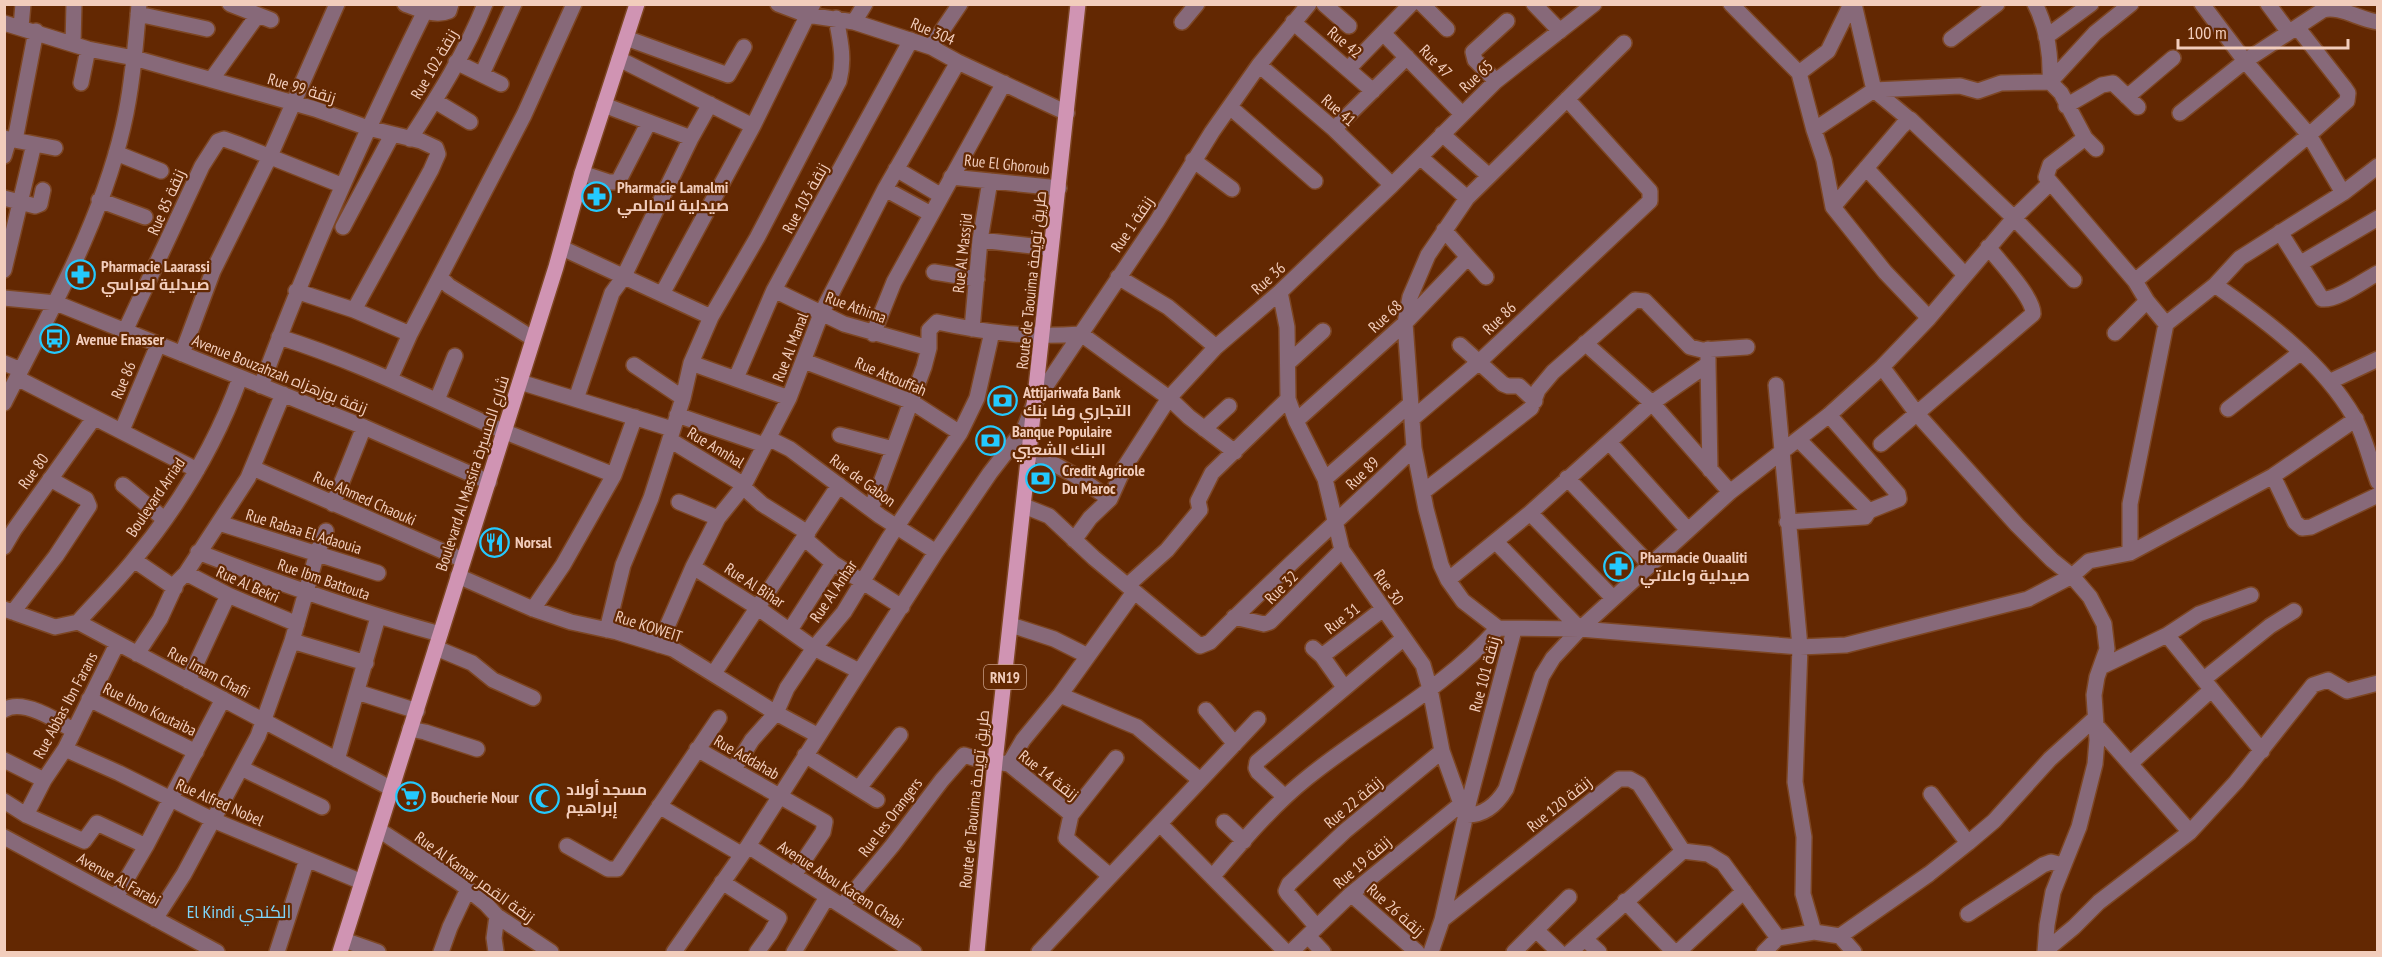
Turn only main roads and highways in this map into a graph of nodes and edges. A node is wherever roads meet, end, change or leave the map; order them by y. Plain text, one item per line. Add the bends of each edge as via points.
1 (637, 4) edge
2 (1078, 4) edge
3 (342, 946) edge
4 (977, 952) edge

1 - 3 main road, Boulevard Al Massira شارع المسيرة
2 - 4 main road, Route de Taouima طريق تويمة / RN19 via 1011,625 1002,763

